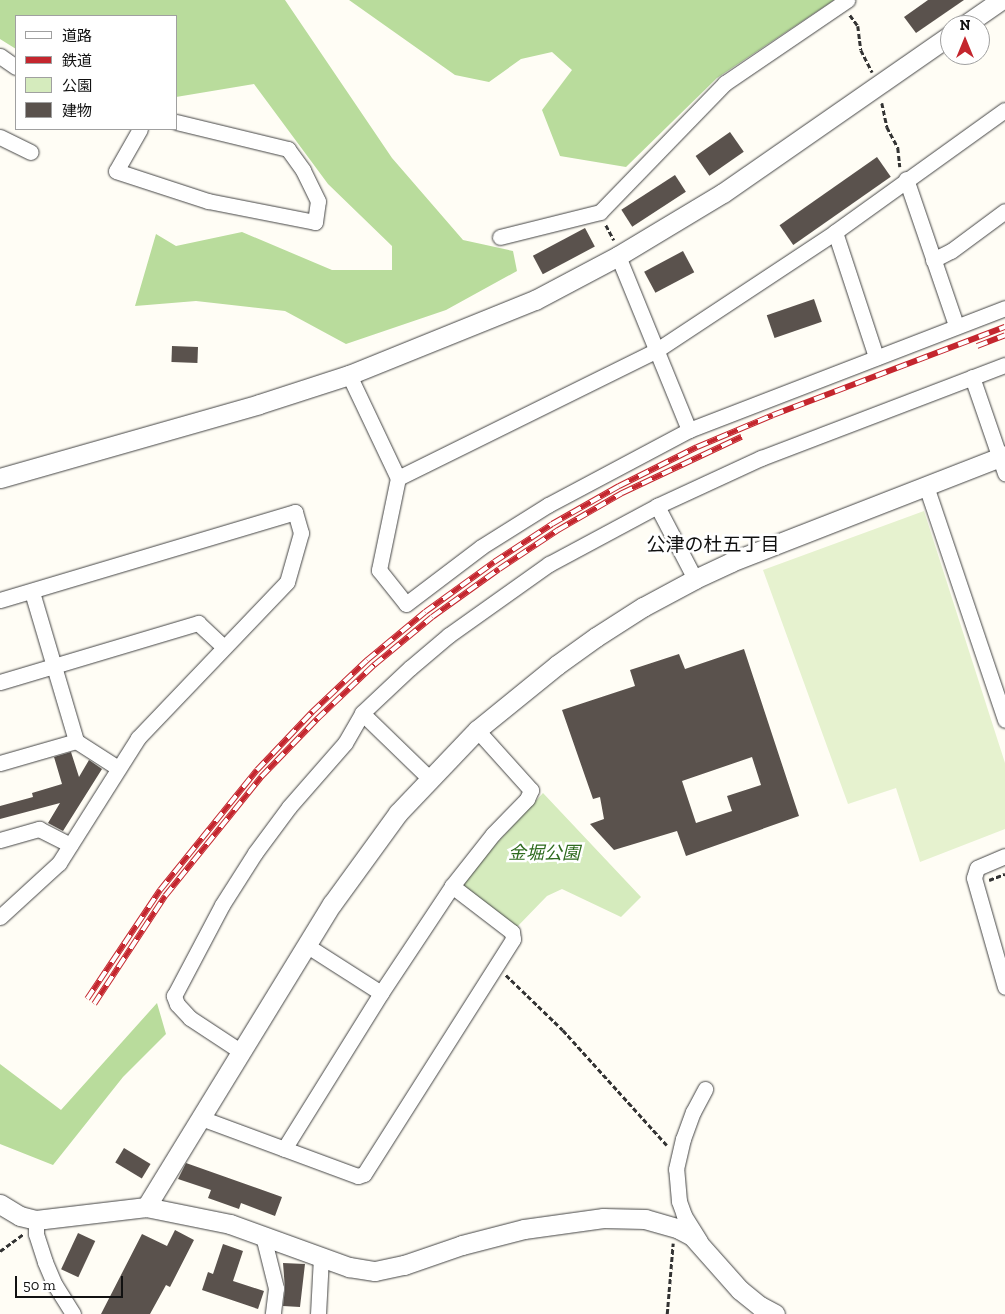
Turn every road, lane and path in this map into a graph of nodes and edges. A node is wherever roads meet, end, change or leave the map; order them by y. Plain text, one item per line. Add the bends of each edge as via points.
1 (1001, 0) edge
2 (843, 3) edge
3 (979, 15) edge
4 (940, 42) edge
5 (0, 56) edge
6 (15, 66) edge
7 (872, 72) dead end
8 (881, 102) dead end
9 (1005, 110) edge
10 (178, 122) edge
11 (139, 130) edge
12 (0, 137) edge
13 (31, 152) dead end
14 (906, 179) junction
15 (1005, 211) edge
16 (600, 212) junction
17 (835, 232) junction
18 (500, 237) dead end
19 (616, 248) junction
20 (933, 260) junction
21 (1005, 308) edge
22 (956, 325) junction
23 (656, 350) junction
24 (876, 357) junction
25 (1005, 365) edge
26 (349, 375) junction
27 (972, 377) junction
28 (689, 430) junction
29 (1003, 462) edge
30 (0, 478) edge
31 (398, 478) junction
32 (926, 486) junction
33 (657, 506) junction
34 (695, 579) junction
35 (32, 592) junction
36 (0, 600) edge
37 (224, 647) junction
38 (54, 666) junction
39 (0, 682) edge
40 (362, 713) junction
41 (1005, 720) edge
42 (477, 730) junction
43 (76, 741) junction
44 (0, 763) edge
45 (118, 768) junction
46 (430, 779) junction
47 (0, 840) edge
48 (70, 845) junction
49 (1005, 856) edge
50 (452, 886) junction
51 (0, 917) edge
52 (306, 945) junction
53 (513, 982) dead end
54 (1005, 987) edge
55 (381, 993) junction
56 (240, 1051) junction
57 (706, 1089) dead end
58 (201, 1118) junction
59 (284, 1149) junction
60 (678, 1158) junction
61 (0, 1204) edge
62 (146, 1208) junction
63 (36, 1223) junction
64 (675, 1228) junction
65 (263, 1236) junction
66 (703, 1247) junction
67 (0, 1251) edge
68 (321, 1257) junction
69 (73, 1314) edge
70 (273, 1314) edge
71 (318, 1314) edge
72 (667, 1314) edge
73 (775, 1314) edge

1 - 3 street
2 - 7 path via 858,26 861,50
2 - 16 street via 725,83
4 - 19 street via 722,193
5 - 6 street
8 - 14 path
9 - 14 street
10 - 11 street via 288,149 318,201 315,222 208,201 116,171
12 - 13 street
14 - 17 street
14 - 20 street
15 - 20 street
16 - 18 street
16 - 19 path
17 - 23 street
17 - 24 street
19 - 23 street
19 - 26 street via 535,300
20 - 22 street
21 - 22 street
22 - 24 street
23 - 28 street
23 - 31 street
24 - 28 street
25 - 27 street
26 - 30 street
26 - 31 street
27 - 29 street
27 - 33 street via 761,458
28 - 31 street via 548,505 481,547 406,604 379,570
29 - 32 street
32 - 34 street
32 - 41 street
33 - 34 street
33 - 40 street via 549,564 449,635
34 - 42 street via 596,637
35 - 36 street
35 - 37 street via 296,512 302,533 287,582
35 - 38 street
37 - 38 street via 198,623
37 - 45 street via 138,738
38 - 39 street
38 - 43 street
40 - 46 street
40 - 56 street via 345,743 255,853 222,905 174,996 190,1018
42 - 46 street
42 - 50 street via 531,790
43 - 44 street
43 - 45 street
45 - 48 street
46 - 52 street via 398,813
47 - 48 street via 39,829
48 - 51 street via 59,863
49 - 54 street via 977,868 974,878
50 - 55 street
50 - 59 street via 512,932 513,939 368,1170 358,1176
52 - 55 street
52 - 56 street
53 - 60 path via 563,1030
55 - 59 street
56 - 58 street
57 - 60 street via 693,1112
58 - 59 street
58 - 62 street
60 - 66 street via 676,1183 679,1201
61 - 63 street
62 - 63 street
62 - 65 street via 230,1224
63 - 67 path
63 - 69 street via 45,1262
64 - 66 street via 692,1236
64 - 68 street via 624,1217 574,1221 492,1236 404,1265 375,1271
64 - 72 path
65 - 68 street
65 - 70 street via 276,1288
66 - 73 street via 740,1290
68 - 71 street

